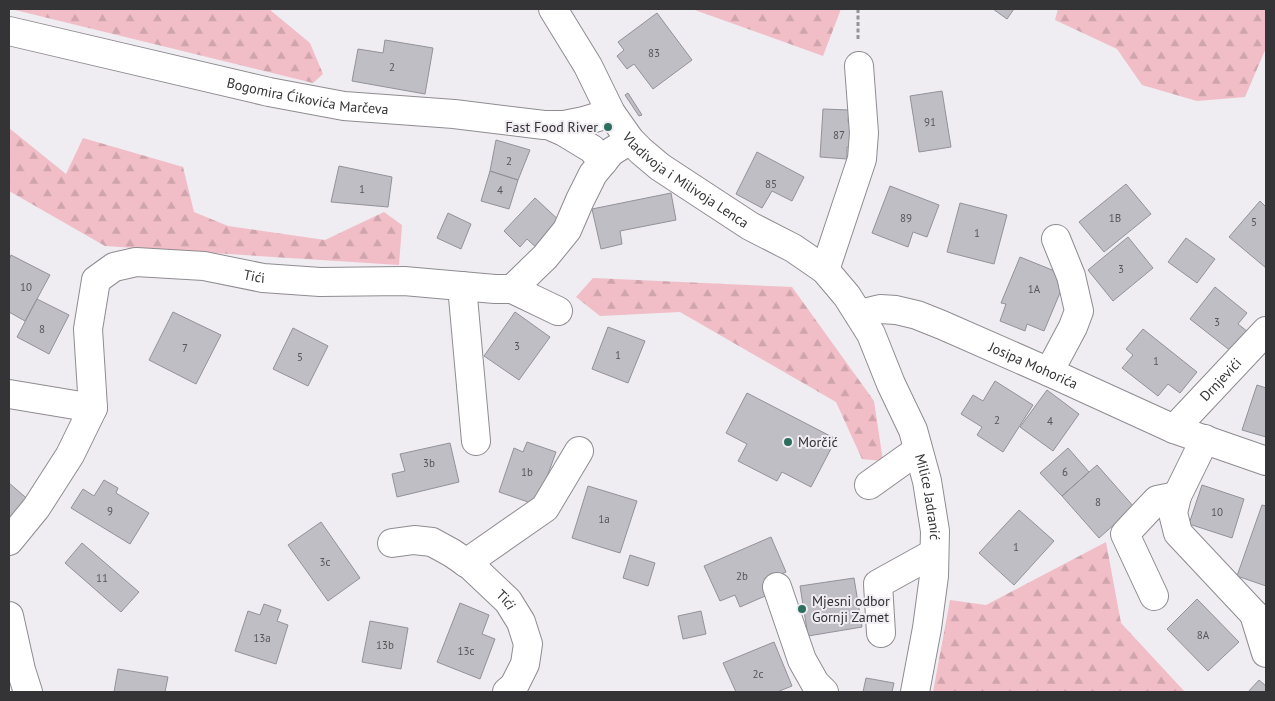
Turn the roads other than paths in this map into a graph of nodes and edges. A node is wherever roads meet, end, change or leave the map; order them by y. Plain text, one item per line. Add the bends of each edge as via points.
1 (553, 9) edge
2 (9, 31) edge
3 (859, 66) dead end
4 (611, 113) junction
5 (548, 125) junction
6 (630, 140) junction
7 (602, 162) junction
8 (1056, 240) dead end
9 (824, 270) junction
10 (462, 286) junction
11 (512, 289) junction
12 (558, 311) dead end
13 (859, 314) junction
14 (1266, 331) edge
15 (1049, 372) junction
16 (9, 394) edge
17 (92, 408) junction
18 (1174, 429) junction
19 (1205, 439) junction
20 (476, 441) dead end
21 (918, 450) junction
22 (579, 451) dead end
23 (1266, 461) edge
24 (869, 485) dead end
25 (1177, 496) junction
26 (9, 541) edge
27 (392, 543) dead end
28 (934, 553) junction
29 (466, 563) junction
30 (777, 588) dead end
31 (1154, 596) dead end
32 (9, 616) edge
33 (1260, 619) edge
34 (881, 633) dead end
35 (1266, 652) edge
36 (28, 692) edge
37 (506, 692) edge
38 (822, 692) edge
39 (915, 692) edge

1 - 4 street, Vladivoja i Milivoja Lenca via 588,66
2 - 5 street, Bogomira Ćikovića Marčeva via 306,100
3 - 9 street via 864,133 862,159
4 - 5 street, Bogomira Ćikovića Marčeva via 584,122
4 - 6 street, Vladivoja i Milivoja Lenca
5 - 7 street via 592,149
6 - 7 street
6 - 9 street, Vladivoja i Milivoja Lenca via 660,167
7 - 11 street via 593,174 567,230
8 - 15 street via 1071,276 1079,311 1074,327
9 - 13 street, Vladivoja i Milivoja Lenca
10 - 11 street, Tići
10 - 17 street, Tići via 404,281 320,282 263,278 204,266 136,262 114,267 96,280 88,329
10 - 20 street
11 - 12 street
13 - 15 street, Josipa Mohorića via 880,308 917,315
13 - 21 street, Milice Jadranić via 913,430
14 - 18 street, Drnjevići
15 - 18 street, Josipa Mohorića
16 - 17 street
17 - 26 street, Tići via 70,455 36,508
18 - 19 street, Josipa Mohorića
19 - 23 street, Josipa Mohorića
19 - 25 street
21 - 24 street
21 - 28 street, Milice Jadranić via 935,531
22 - 29 street via 544,508
25 - 31 street via 1156,500 1125,534
25 - 33 street via 1173,513 1178,533
27 - 29 street, Tići via 432,542
28 - 34 street via 878,584
28 - 39 street, Milice Jadranić via 934,576
29 - 37 street, Tići via 508,600 522,622 528,644 525,664 514,686
30 - 38 street via 802,660
32 - 36 street
33 - 35 street

